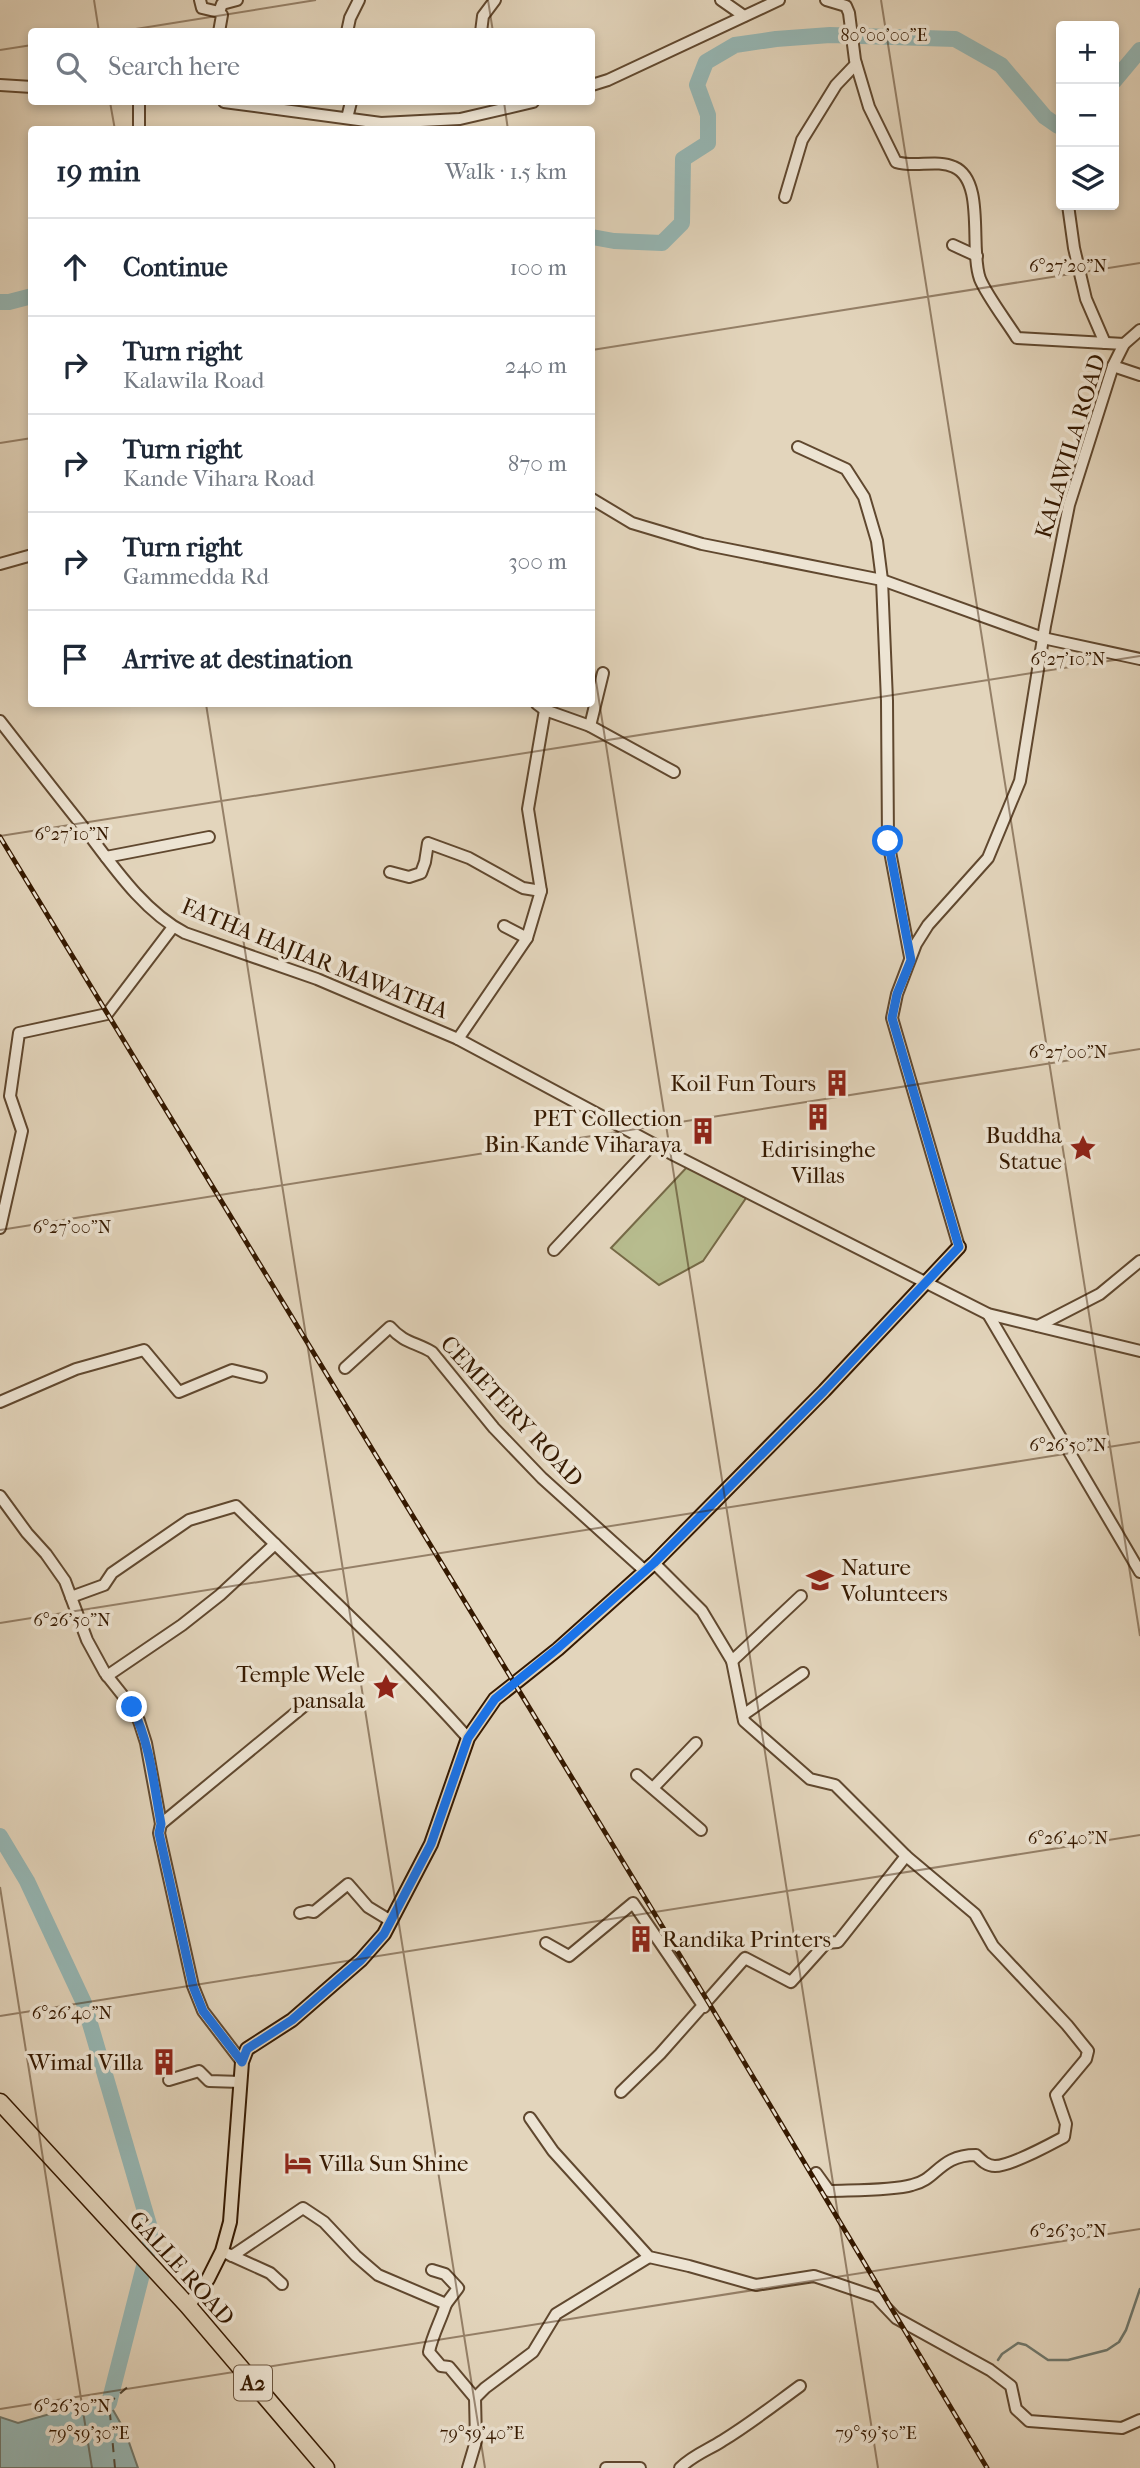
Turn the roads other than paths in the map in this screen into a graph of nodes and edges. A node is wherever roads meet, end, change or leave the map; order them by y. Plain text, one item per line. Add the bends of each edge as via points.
1 (200, 0) edge
2 (237, 0) edge
3 (359, 0) edge
4 (495, 0) edge
5 (722, 0) edge
6 (779, 0) edge
7 (826, 0) edge
8 (848, 6) edge
9 (219, 12) junction
10 (744, 16) junction
11 (220, 28) edge
12 (346, 28) edge
13 (482, 28) edge
14 (855, 62) junction
15 (595, 84) edge
16 (0, 85) edge
17 (28, 87) edge
18 (139, 105) edge
19 (247, 105) edge
20 (350, 105) edge
21 (519, 105) edge
22 (347, 118) junction
23 (139, 126) edge
24 (785, 197) dead end
25 (1069, 210) edge
26 (953, 245) dead end
27 (977, 257) junction
28 (1140, 330) edge
29 (1105, 343) junction
30 (1125, 344) junction
31 (1113, 366) junction
32 (1140, 375) edge
33 (798, 447) dead end
34 (595, 501) edge
35 (28, 556) edge
36 (0, 564) edge
37 (882, 580) junction
38 (1043, 638) junction
39 (1140, 659) edge
40 (603, 673) dead end
41 (595, 706) edge
42 (541, 707) edge
43 (595, 707) edge
44 (0, 721) edge
45 (590, 726) junction
46 (674, 772) dead end
47 (209, 837) dead end
48 (106, 858) junction
49 (390, 872) dead end
50 (541, 891) junction
51 (504, 926) dead end
52 (173, 927) junction
53 (527, 938) junction
54 (911, 960) junction
55 (458, 1039) junction
56 (653, 1144) junction
57 (0, 1228) edge
58 (959, 1247) joint
59 (554, 1250) dead end
60 (1140, 1261) edge
61 (926, 1283) junction
62 (988, 1314) junction
63 (1038, 1326) junction
64 (1140, 1351) edge
65 (345, 1368) dead end
66 (261, 1377) dead end
67 (0, 1402) edge
68 (0, 1496) edge
69 (275, 1544) junction
70 (650, 1567) junction
71 (1140, 1572) edge
72 (801, 1596) dead end
73 (71, 1597) junction
74 (732, 1661) junction
75 (803, 1673) dead end
76 (107, 1676) junction
77 (310, 1701) dead end
78 (743, 1715) junction
79 (468, 1738) junction
80 (696, 1743) dead end
81 (638, 1775) dead end
82 (653, 1788) junction
83 (161, 1824) junction
84 (701, 1830) dead end
85 (906, 1856) junction
86 (300, 1913) dead end
87 (391, 1921) junction
88 (546, 1943) dead end
89 (704, 2007) junction
90 (242, 2062) junction
91 (169, 2080) dead end
92 (241, 2082) junction
93 (621, 2092) dead end
94 (0, 2102) edge
95 (530, 2118) dead end
96 (816, 2173) dead end
97 (227, 2254) junction
98 (649, 2257) junction
99 (432, 2270) dead end
100 (282, 2284) dead end
101 (183, 2302) junction
102 (446, 2304) junction
103 (800, 2386) dead end
104 (475, 2398) junction
105 (1140, 2420) edge
106 (326, 2468) edge
107 (468, 2468) edge
108 (606, 2468) edge
109 (640, 2468) edge
110 (680, 2468) edge

1 - 9 street via 202,8
2 - 9 street via 222,4
3 - 12 street
4 - 13 street via 483,16
5 - 10 street
6 - 10 street
7 - 8 street
8 - 14 street
9 - 11 street
10 - 15 street
14 - 24 street via 835,85 802,140
14 - 27 street via 869,107 896,162 951,165 969,182
16 - 17 street
18 - 23 street
19 - 22 street
20 - 22 street
21 - 22 street via 460,119 381,123
25 - 29 street via 1086,299
26 - 27 street
27 - 29 street via 980,278 1017,338
28 - 30 street, KALAWILA ROAD
29 - 30 street
30 - 31 street, KALAWILA ROAD
31 - 32 street
31 - 38 street, KALAWILA ROAD via 1069,505
33 - 37 street via 846,469 864,498
34 - 37 street via 632,523 702,544
35 - 36 street
37 - 38 street
37 - 54 street via 888,841
38 - 39 street
38 - 54 street, KALAWILA ROAD via 1020,781 988,858 928,925
40 - 41 street
42 - 45 street
42 - 50 street via 528,808
43 - 45 street
44 - 48 street, FATHA HAJIAR MAWATHA
45 - 46 street
47 - 48 street
48 - 52 street, FATHA HAJIAR MAWATHA
49 - 50 street via 409,877 421,873 428,843 469,858 523,888
50 - 53 street
51 - 53 street
52 - 55 street, FATHA HAJIAR MAWATHA via 317,979
52 - 57 street via 107,1014 19,1033 10,1096 22,1131
53 - 55 street
54 - 58 street, KALAWILA ROAD via 892,1018
55 - 56 street, FATHA HAJIAR MAWATHA
56 - 59 street
56 - 61 street, FATHA HAJIAR MAWATHA
58 - 61 main road
60 - 63 street via 1100,1294
61 - 62 street, FATHA HAJIAR MAWATHA
61 - 70 main road
62 - 63 street, FATHA HAJIAR MAWATHA
62 - 71 street
63 - 64 street, FATHA HAJIAR MAWATHA
65 - 70 street, CEMETERY ROAD via 390,1327 401,1340 432,1352 542,1478
66 - 67 street via 232,1370 179,1392 144,1350 76,1369
68 - 73 street via 65,1581
69 - 73 street via 236,1506 189,1520 112,1573 104,1585
69 - 76 street via 220,1595
69 - 79 street
70 - 74 street via 698,1607
70 - 79 main road via 495,1699
72 - 74 street
73 - 76 street
74 - 78 street
75 - 78 street
76 - 83 street via 139,1721
77 - 83 street
78 - 85 street via 744,1721 810,1779 835,1785
79 - 87 main road via 431,1844
80 - 82 street
81 - 82 street
82 - 84 street
83 - 90 street via 159,1833 193,1986 203,2011
85 - 89 street via 838,1942 826,1943 791,1982 745,1958
85 - 96 street via 975,1914 993,1946 1088,2051 1056,2095 1066,2124 1065,2137 997,2167 986,2165 976,2155 963,2155 915,2185 829,2191
86 - 87 street via 314,1913 348,1884 368,1907
87 - 90 main road via 361,1960 292,2020 247,2049
88 - 89 street via 569,1956 633,1903
89 - 93 street
90 - 92 main road
91 - 92 street via 199,2071 209,2081
92 - 97 main road
94 - 101 highway, GALLE ROAD / A2
95 - 98 street via 553,2151
97 - 100 street via 270,2273
97 - 101 main road
97 - 102 street via 303,2208 379,2275
98 - 104 street via 556,2314 533,2352
98 - 105 street via 756,2285 814,2276 876,2297 895,2318 1011,2386 1016,2409 1029,2421 1122,2428
99 - 102 street via 444,2274 458,2288
101 - 106 highway, GALLE ROAD / A2
102 - 104 street via 429,2352 441,2366 449,2367
103 - 110 street
104 - 107 street via 476,2441
108 - 109 street

